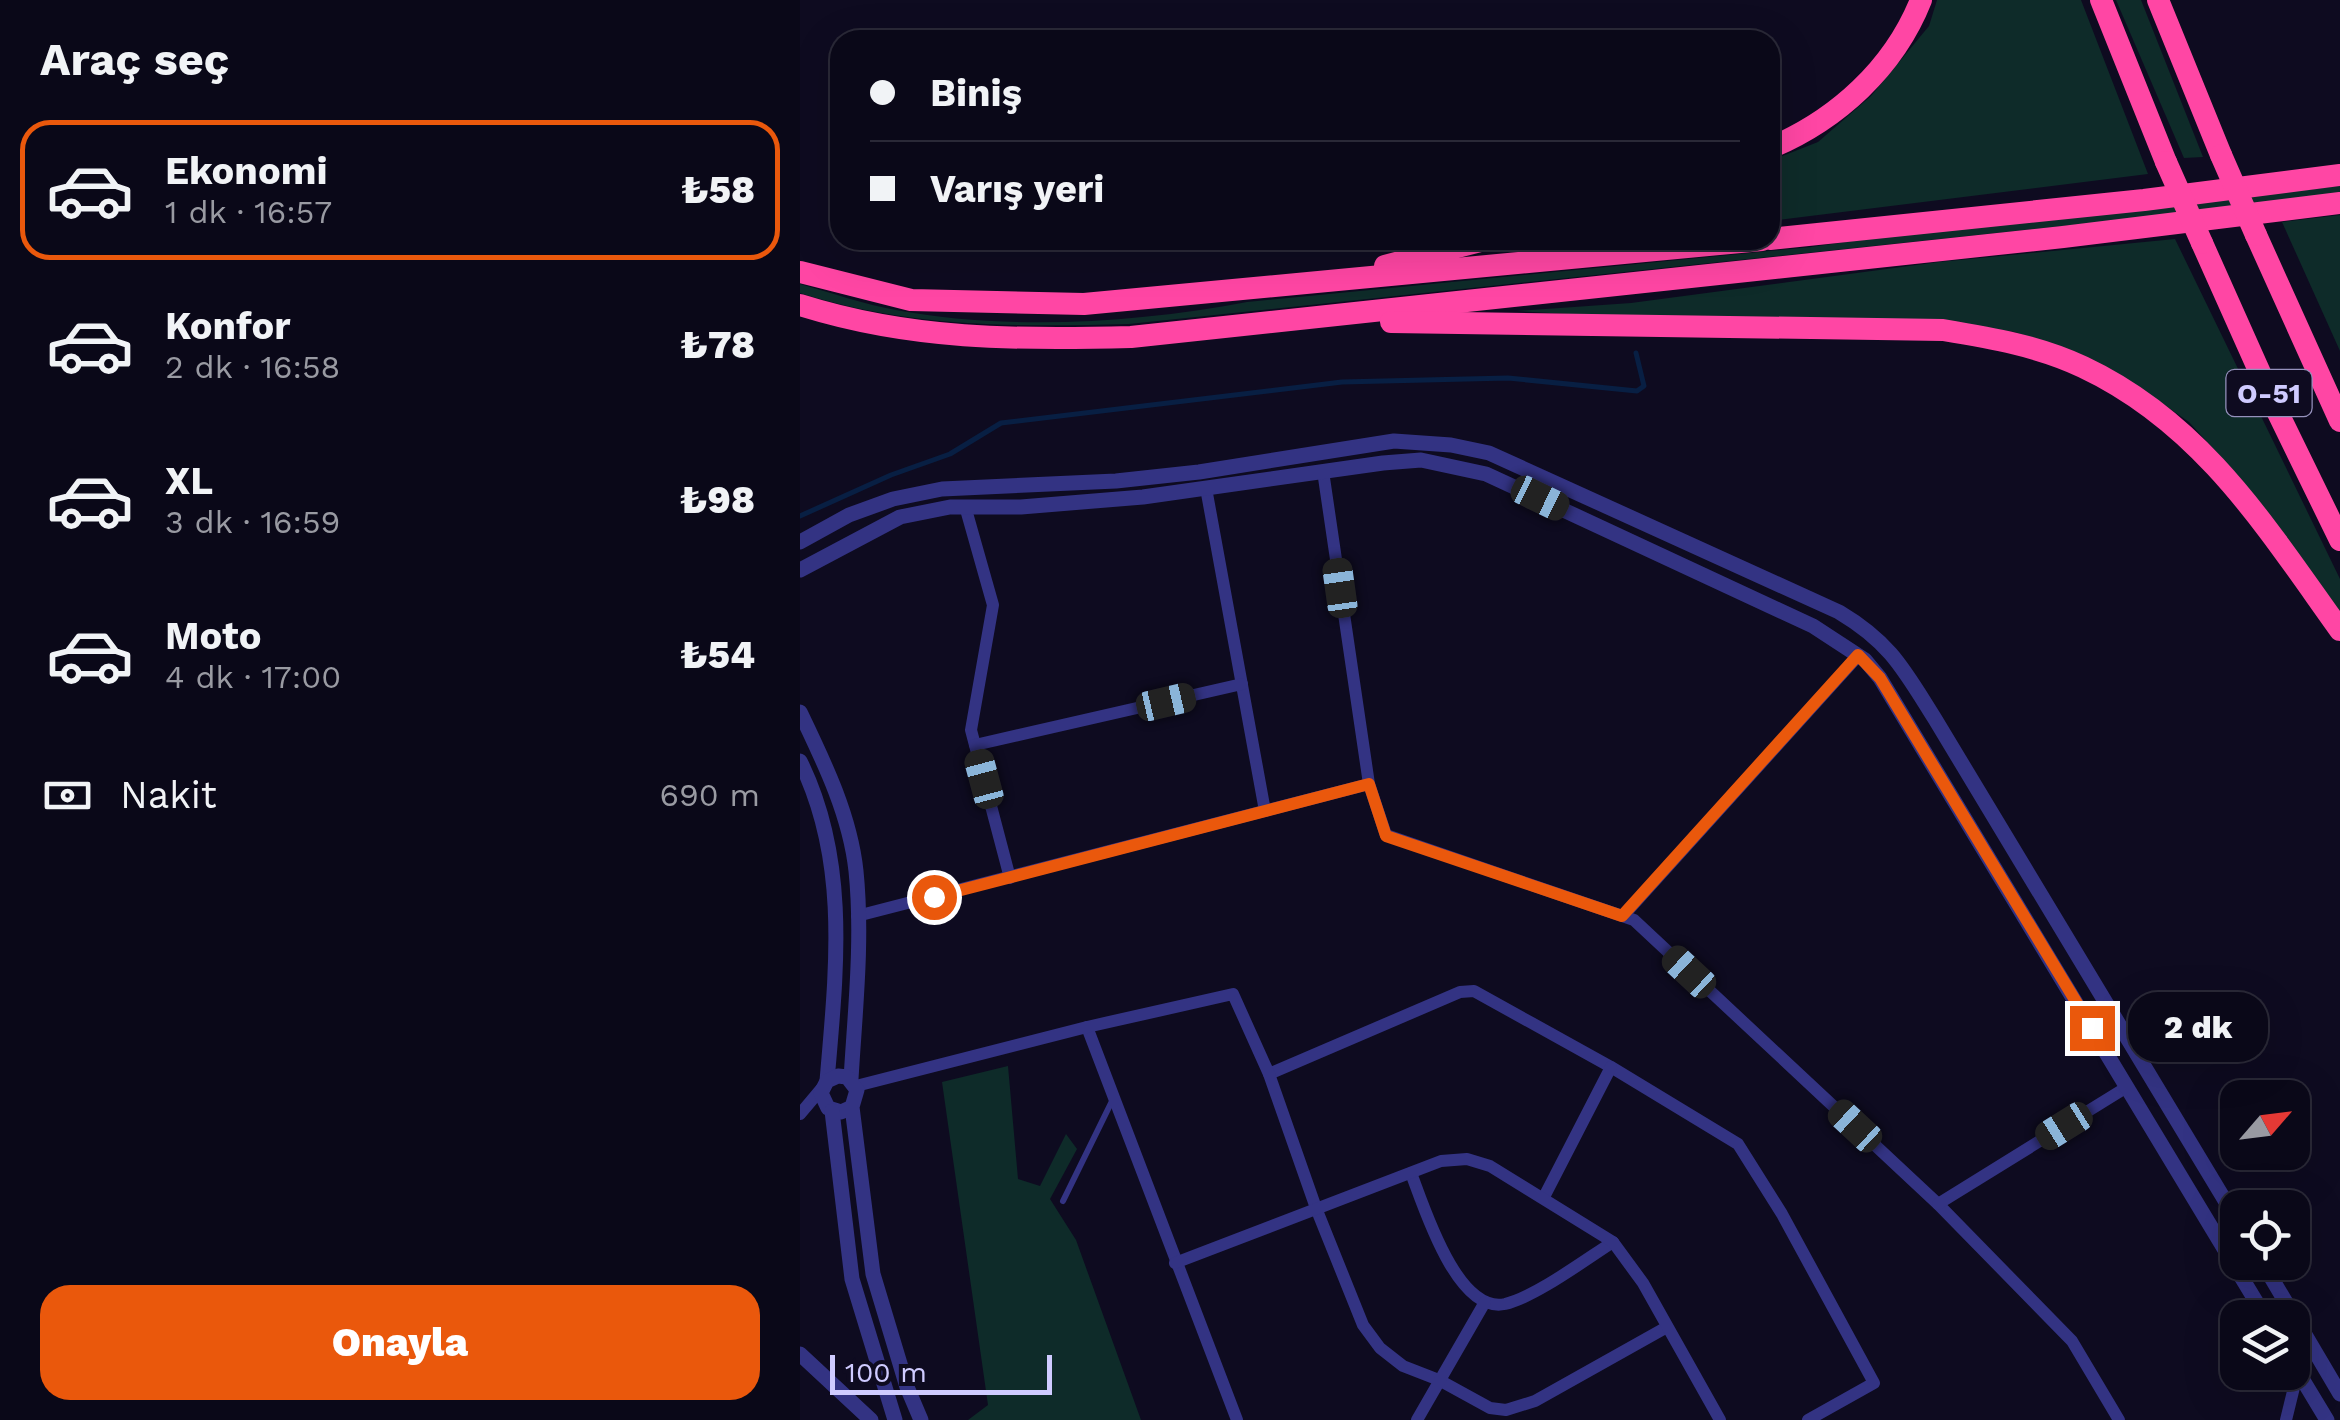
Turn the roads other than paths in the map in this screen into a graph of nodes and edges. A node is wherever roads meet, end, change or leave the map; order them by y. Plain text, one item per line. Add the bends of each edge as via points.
1 (1922, 0) edge
2 (2102, 0) edge
3 (2158, 0) edge
4 (1780, 143) edge
5 (2340, 175) edge
6 (2340, 204) edge
7 (1780, 238) edge
8 (1446, 250) edge
9 (1658, 250) edge
10 (800, 272) edge
11 (1264, 288) junction
12 (800, 305) edge
13 (1298, 320) junction
14 (2340, 421) edge
15 (1323, 471) junction
16 (1206, 488) junction
17 (964, 506) junction
18 (2340, 540) edge
19 (800, 542) edge
20 (800, 570) edge
21 (2340, 630) edge
22 (1858, 655) junction
23 (1242, 684) junction
24 (800, 712) edge
25 (975, 746) junction
26 (800, 761) edge
27 (1369, 784) junction
28 (1266, 812) junction
29 (1010, 878) junction
30 (858, 916) junction
31 (1622, 916) junction
32 (1087, 1027) junction
33 (1611, 1067) junction
34 (1269, 1074) junction
35 (853, 1083) junction
36 (824, 1085) junction
37 (2127, 1087) junction
38 (1114, 1098) junction
39 (852, 1107) junction
40 (830, 1110) junction
41 (800, 1118) edge
42 (1411, 1173) junction
43 (2220, 1192) edge
44 (1544, 1198) junction
45 (1063, 1200) dead end
46 (1938, 1204) junction
47 (1316, 1208) junction
48 (1613, 1242) junction
49 (1175, 1263) junction
50 (2273, 1280) edge
51 (2255, 1300) edge
52 (1486, 1302) junction
53 (1667, 1326) junction
54 (800, 1354) edge
55 (1439, 1380) junction
56 (2339, 1389) edge
57 (2291, 1390) edge
58 (2309, 1390) edge
59 (872, 1420) edge
60 (895, 1420) edge
61 (920, 1420) edge
62 (1237, 1420) edge
63 (1417, 1420) edge
64 (1720, 1420) edge
65 (1808, 1420) edge
66 (2119, 1420) edge
67 (2286, 1420) edge
68 (2327, 1420) edge

1 - 4 highway via 1892,53 1860,90
2 - 18 highway, O-51, bridge via 2166,162
3 - 14 highway, O-51, bridge
5 - 7 highway
6 - 13 highway
8 - 11 highway
9 - 11 highway
10 - 11 highway via 911,300 1084,304
12 - 13 highway via 901,330 1006,340 1131,338
13 - 21 highway via 1944,330 2009,341 2081,366 2185,434 2238,488
15 - 16 street
15 - 22 street via 1422,460 1486,474 1813,626
15 - 27 street
16 - 17 street via 1021,507
16 - 23 street
17 - 20 street via 900,517
17 - 25 street via 993,605 971,730
19 - 43 street via 849,515 942,488 1116,481 1394,441 1489,453 1839,612 1893,654 1936,719
22 - 31 street
22 - 37 street via 1880,678
23 - 25 street
23 - 28 street
24 - 30 street via 832,778 856,868
25 - 29 street
26 - 36 street via 832,864 838,944
27 - 28 street
27 - 31 street via 1386,836
28 - 29 street
29 - 30 street
30 - 35 street
31 - 46 street via 1634,920
32 - 34 street via 1233,994
32 - 35 street
32 - 38 street
33 - 34 street via 1474,992 1460,992
33 - 44 street
33 - 65 street via 1738,1144 1782,1214 1874,1383
34 - 47 street
35 - 36 street via 838,1076
35 - 39 street
36 - 40 street
36 - 41 street
37 - 46 street
37 - 51 street
38 - 45 lane
38 - 49 street
39 - 40 street
39 - 61 street via 873,1274
40 - 41 street
40 - 60 street via 852,1280
42 - 44 street via 1467,1160
42 - 47 street
42 - 52 street via 1457,1276
44 - 48 street
46 - 66 street via 2072,1341
47 - 49 street
47 - 55 street via 1362,1325 1403,1366
48 - 52 street via 1520,1299
48 - 53 street
49 - 62 street
50 - 56 street
52 - 55 street
53 - 55 street via 1506,1410
53 - 64 street
54 - 59 street
55 - 63 street
57 - 67 street
58 - 68 street

